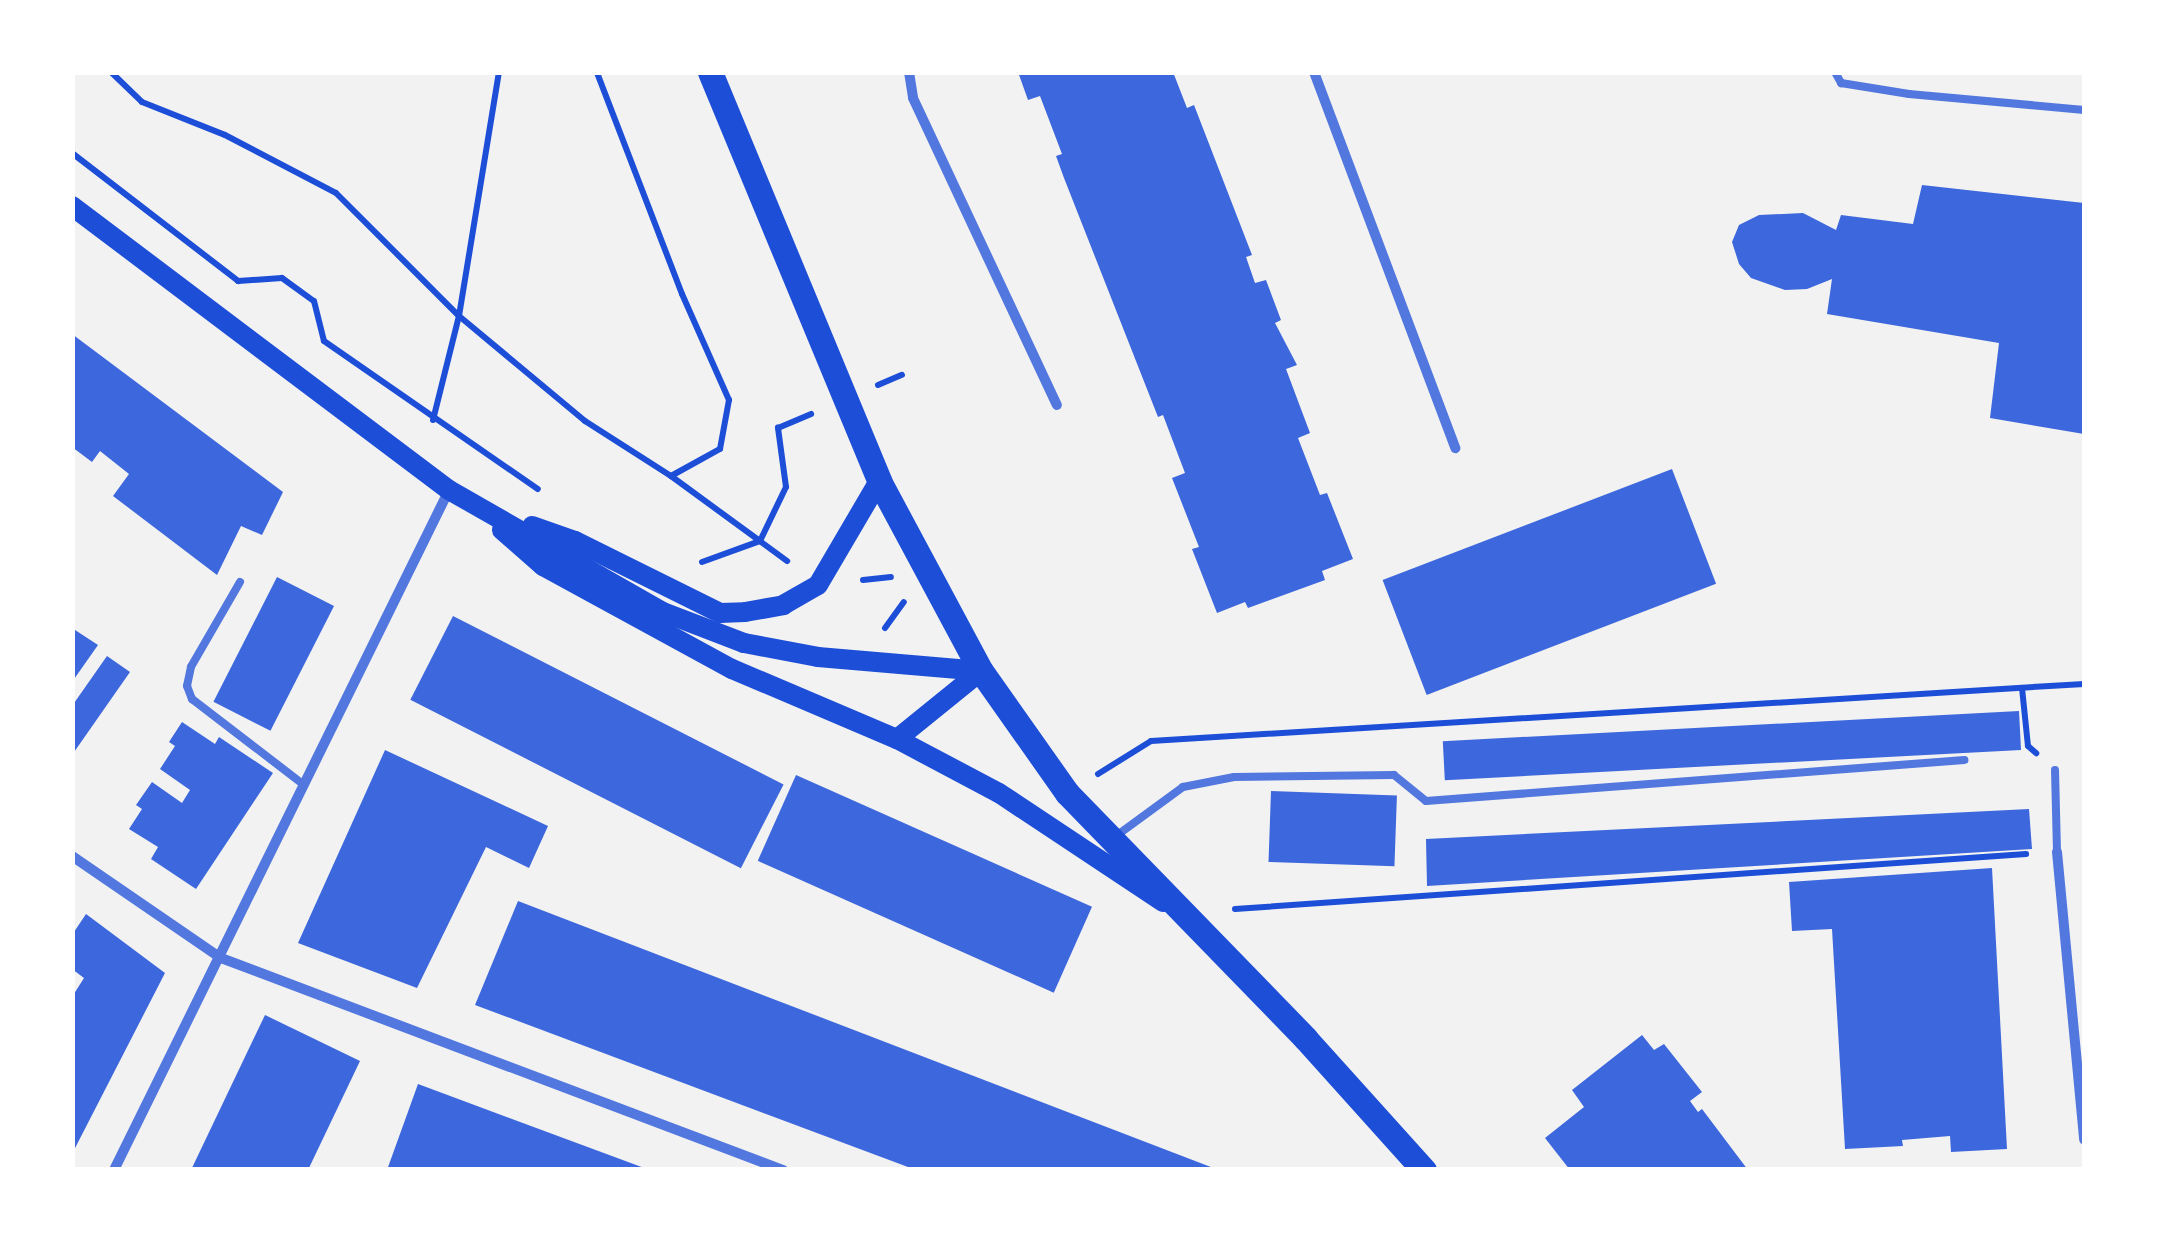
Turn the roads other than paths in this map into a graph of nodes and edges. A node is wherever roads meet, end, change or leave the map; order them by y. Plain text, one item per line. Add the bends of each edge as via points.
1 (710, 72) edge
2 (909, 72) edge
3 (1314, 72) edge
4 (1835, 72) edge
5 (2084, 110) edge
6 (72, 206) edge
7 (1057, 405) dead end
8 (1455, 448) dead end
9 (879, 481) junction
10 (449, 490) junction
11 (474, 504) junction
12 (240, 582) dead end
13 (981, 671) junction
14 (897, 739) junction
15 (1964, 760) dead end
16 (2055, 770) road end
17 (304, 785) junction
18 (1111, 840) junction
19 (2057, 852) joint
20 (72, 856) edge
21 (1181, 914) junction
22 (221, 958) junction
23 (2084, 1140) edge
24 (114, 1170) edge
25 (783, 1170) edge
26 (1424, 1170) edge

1 - 9 main road
2 - 7 street via 913,98
3 - 8 street
4 - 5 lane via 1841,83 1909,94
6 - 10 main road
9 - 11 main road via 818,584 783,606 720,614 575,541
9 - 13 main road
10 - 11 main road
10 - 17 street
11 - 13 main road via 663,612 744,643
11 - 14 main road via 560,575 732,669
12 - 17 lane via 191,667 187,686 192,699
13 - 14 main road
13 - 18 main road via 1067,793
14 - 21 main road via 999,793
15 - 18 lane via 1426,801 1394,774 1234,776 1183,787
16 - 19 lane
17 - 22 street
18 - 21 main road
19 - 23 street
20 - 22 street
21 - 26 main road
22 - 24 street
22 - 25 street

